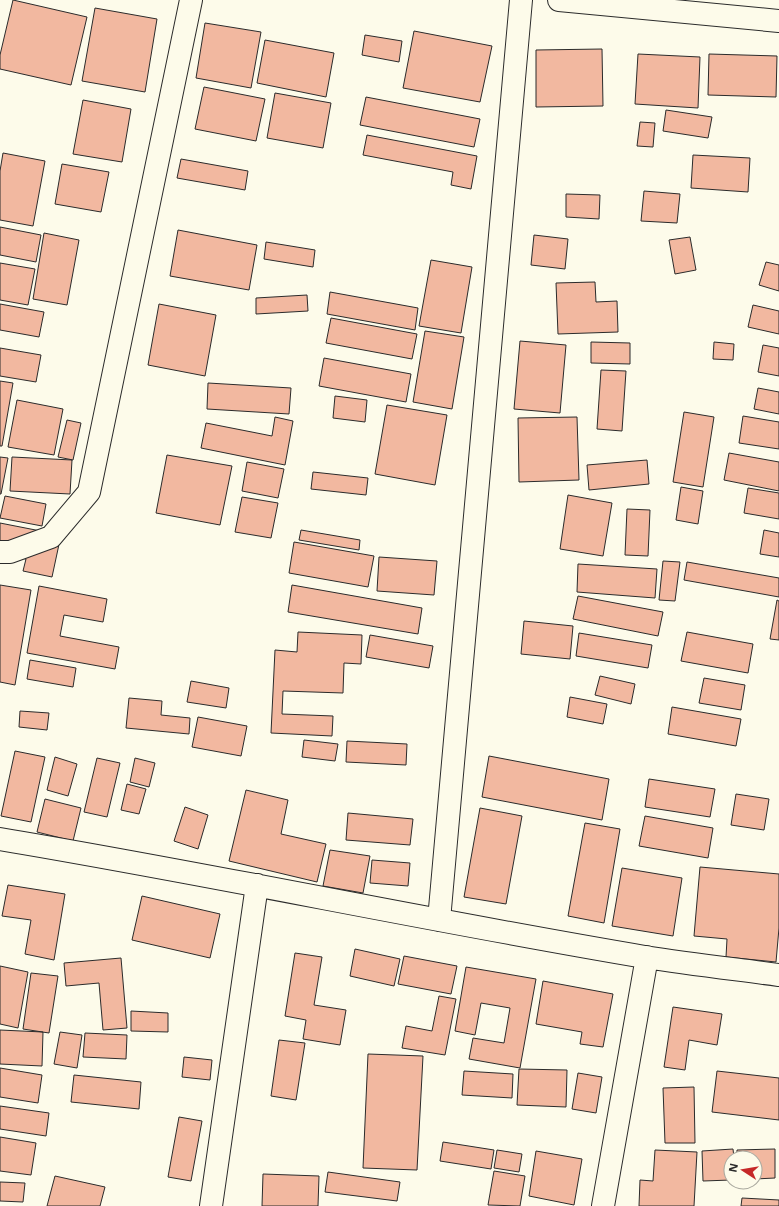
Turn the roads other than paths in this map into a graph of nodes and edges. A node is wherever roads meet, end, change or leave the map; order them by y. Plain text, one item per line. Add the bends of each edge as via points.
1 (191, 0) edge
2 (521, 0) edge
3 (559, 0) edge
4 (779, 21) edge
5 (0, 552) edge
6 (0, 839) edge
7 (257, 885) junction
8 (439, 920) junction
9 (647, 957) junction
10 (779, 976) edge
11 (211, 1206) edge
12 (603, 1206) edge

1 - 5 street via 89,492 51,537 10,552
2 - 8 street
3 - 4 street
6 - 7 street
7 - 8 street
7 - 11 street
8 - 9 street
9 - 10 street
9 - 12 street

